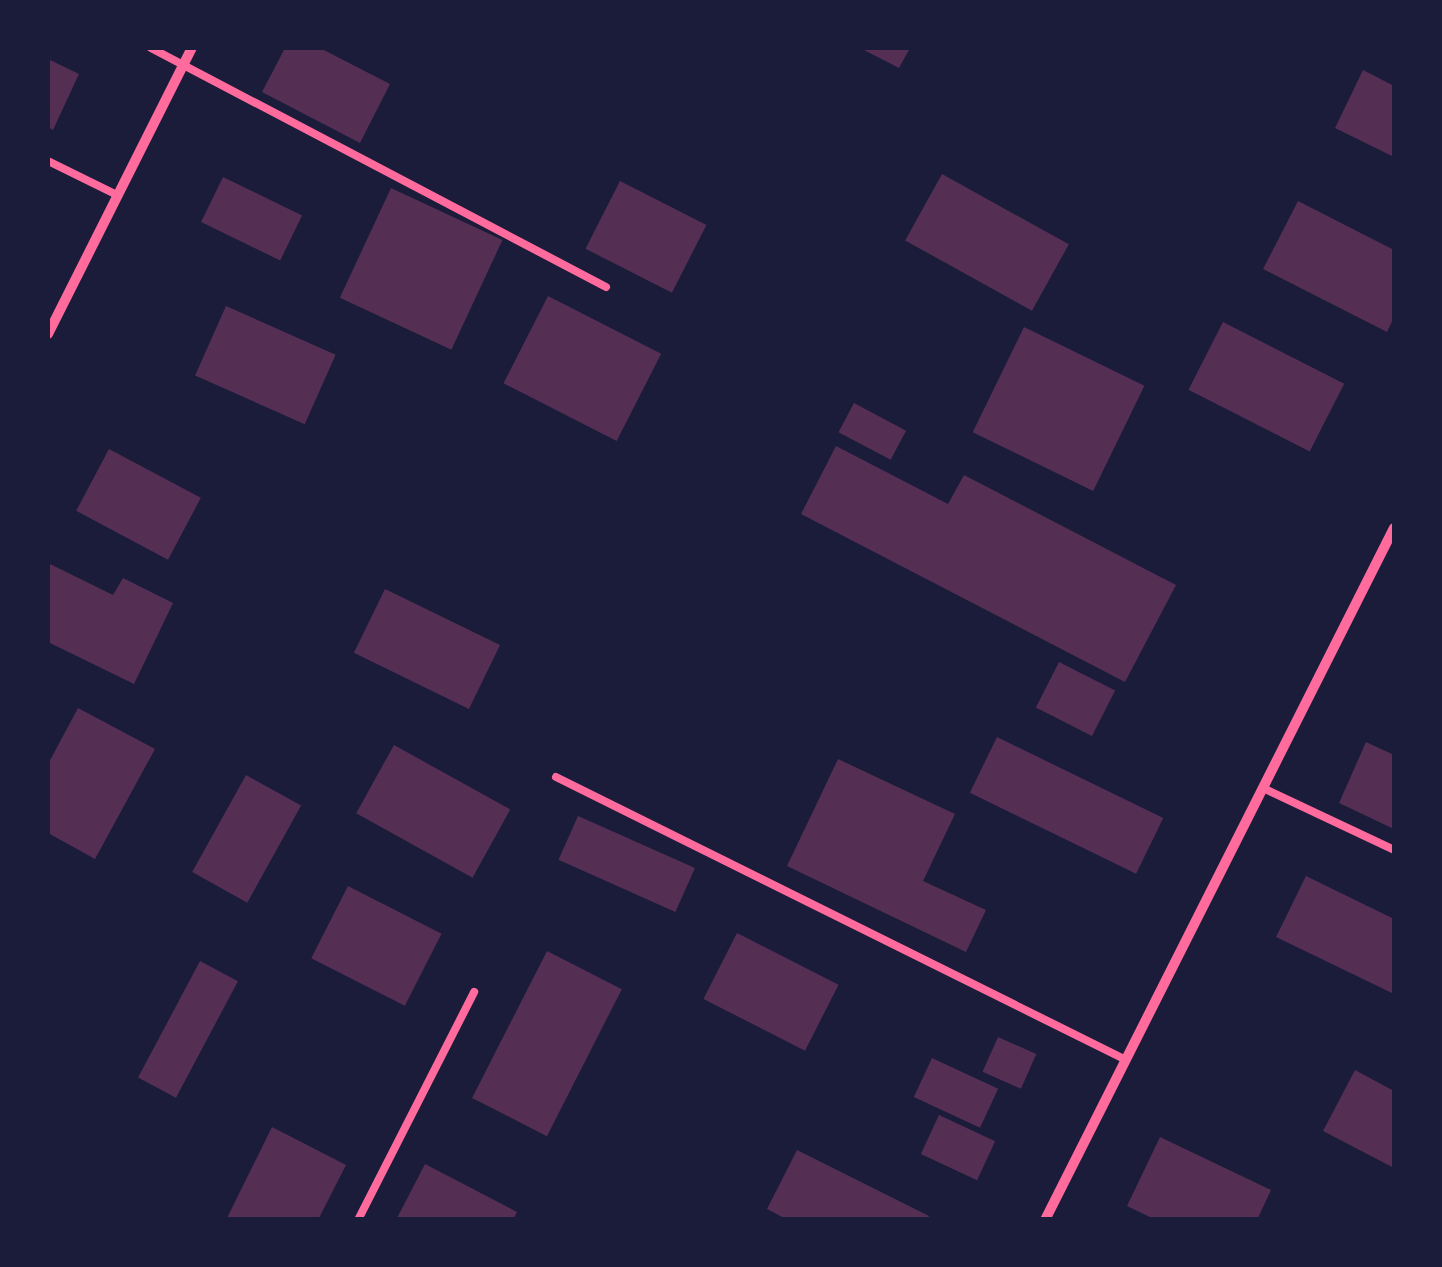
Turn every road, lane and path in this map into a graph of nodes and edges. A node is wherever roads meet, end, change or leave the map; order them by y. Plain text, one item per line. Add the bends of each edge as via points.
1 (151, 48) edge
2 (192, 48) edge
3 (184, 64) junction
4 (48, 161) edge
5 (118, 195) junction
6 (606, 287) dead end
7 (48, 334) edge
8 (1394, 528) edge
9 (556, 776) dead end
10 (1264, 788) junction
11 (1394, 850) edge
12 (474, 992) dead end
13 (1126, 1060) junction
14 (358, 1220) edge
15 (1045, 1220) edge

1 - 3 lane
2 - 3 street
3 - 5 street
3 - 6 lane
4 - 5 lane
5 - 7 street
8 - 10 street
9 - 13 lane
10 - 11 lane
10 - 13 street
12 - 14 lane
13 - 15 street

